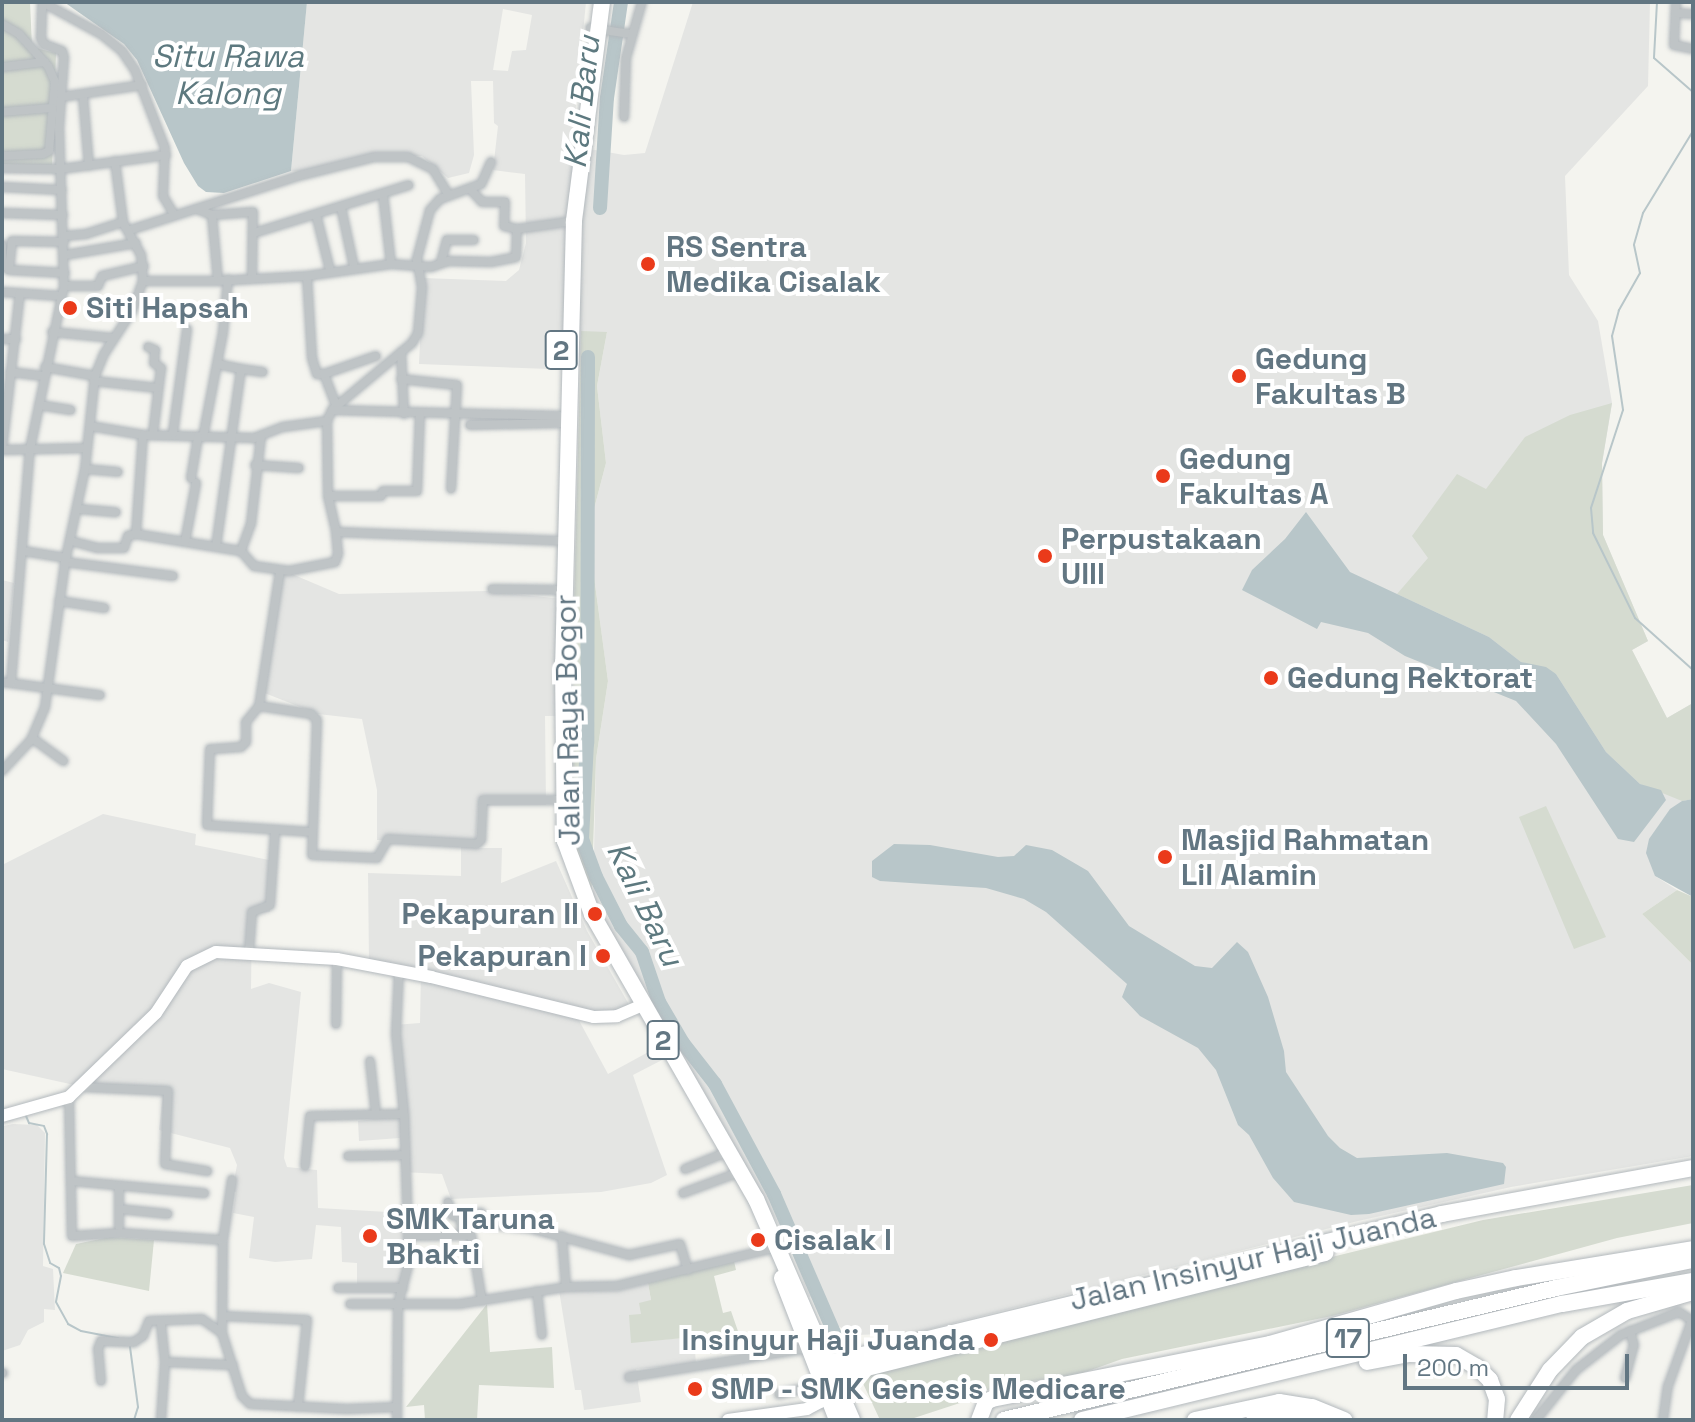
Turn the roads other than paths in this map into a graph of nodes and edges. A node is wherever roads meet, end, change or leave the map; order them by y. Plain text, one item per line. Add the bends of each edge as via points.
1 (42, 2) edge
2 (593, 2) edge
3 (602, 2) edge
4 (642, 2) edge
5 (1676, 2) edge
6 (1677, 13) junction
7 (1693, 14) edge
8 (2, 24) edge
9 (599, 29) junction
10 (628, 33) junction
11 (1693, 49) edge
12 (45, 62) junction
13 (2, 67) edge
14 (142, 85) junction
15 (83, 95) junction
16 (61, 97) junction
17 (52, 108) junction
18 (2, 112) edge
19 (624, 117) dead end
20 (166, 155) junction
21 (2, 156) edge
22 (115, 161) junction
23 (491, 162) dead end
24 (89, 166) junction
25 (2, 168) edge
26 (61, 169) junction
27 (409, 185) dead end
28 (2, 187) edge
29 (62, 190) junction
30 (471, 190) junction
31 (383, 194) junction
32 (449, 196) junction
33 (341, 207) junction
34 (196, 208) junction
35 (2, 213) edge
36 (174, 214) junction
37 (316, 214) junction
38 (63, 215) junction
39 (212, 215) junction
40 (123, 222) junction
41 (566, 222) junction
42 (517, 229) junction
43 (130, 230) junction
44 (254, 233) junction
45 (64, 239) junction
46 (474, 240) dead end
47 (136, 243) junction
48 (2, 245) edge
49 (65, 255) junction
50 (441, 262) junction
51 (391, 264) junction
52 (417, 265) junction
53 (144, 266) junction
54 (2, 267) edge
55 (354, 267) junction
56 (330, 270) junction
57 (65, 273) junction
58 (307, 276) junction
59 (252, 278) junction
60 (228, 279) junction
61 (143, 281) junction
62 (218, 281) junction
63 (64, 286) junction
64 (2, 292) edge
65 (20, 293) junction
66 (61, 296) junction
67 (187, 329) dead end
68 (52, 332) junction
69 (113, 338) junction
70 (2, 339) edge
71 (16, 339) junction
72 (148, 347) dead end
73 (401, 352) junction
74 (376, 356) dead end
75 (218, 364) junction
76 (241, 369) junction
77 (7, 372) edge
78 (44, 372) junction
79 (263, 372) dead end
80 (324, 374) junction
81 (95, 378) junction
82 (401, 379) junction
83 (158, 388) junction
84 (39, 405) junction
85 (334, 408) junction
86 (71, 410) dead end
87 (3, 413) edge
88 (456, 413) junction
89 (404, 414) junction
90 (420, 414) junction
91 (560, 419) junction
92 (327, 421) junction
93 (470, 425) dead end
94 (90, 426) junction
95 (173, 433) junction
96 (153, 434) junction
97 (143, 435) junction
98 (231, 436) junction
99 (261, 436) junction
100 (200, 437) junction
101 (87, 448) junction
102 (30, 449) junction
103 (2, 450) edge
104 (255, 465) junction
105 (299, 468) dead end
106 (85, 469) junction
107 (118, 472) dead end
108 (451, 489) dead end
109 (328, 496) junction
110 (79, 509) junction
111 (116, 512) dead end
112 (336, 532) junction
113 (136, 534) junction
114 (71, 541) junction
115 (557, 541) junction
116 (185, 542) junction
117 (216, 547) junction
118 (23, 551) junction
119 (241, 551) junction
120 (65, 560) junction
121 (280, 571) junction
122 (173, 576) dead end
123 (492, 589) dead end
124 (556, 590) junction
125 (59, 601) junction
126 (104, 608) dead end
127 (560, 613) junction
128 (6, 682) edge
129 (48, 687) junction
130 (100, 695) dead end
131 (259, 706) junction
132 (32, 738) junction
133 (64, 761) dead end
134 (2, 771) edge
135 (559, 800) junction
136 (275, 831) junction
137 (312, 832) junction
138 (249, 952) junction
139 (337, 959) junction
140 (399, 971) junction
141 (639, 1007) junction
142 (336, 1024) dead end
143 (370, 1061) dead end
144 (82, 1087) junction
145 (69, 1097) junction
146 (404, 1114) junction
147 (376, 1115) junction
148 (2, 1116) edge
149 (722, 1154) junction
150 (405, 1155) junction
151 (348, 1156) dead end
152 (305, 1166) dead end
153 (1693, 1168) edge
154 (685, 1169) dead end
155 (207, 1171) dead end
156 (734, 1174) junction
157 (1693, 1179) edge
158 (232, 1180) dead end
159 (71, 1181) junction
160 (119, 1187) junction
161 (204, 1193) dead end
162 (683, 1193) dead end
163 (448, 1202) dead end
164 (119, 1209) junction
165 (168, 1214) dead end
166 (460, 1217) junction
167 (119, 1226) dead end
168 (463, 1233) junction
169 (409, 1236) junction
170 (562, 1236) junction
171 (223, 1240) junction
172 (770, 1249) junction
173 (1693, 1249) edge
174 (1693, 1260) edge
175 (688, 1270) junction
176 (1693, 1281) edge
177 (566, 1287) junction
178 (338, 1288) dead end
179 (403, 1288) junction
180 (537, 1291) junction
181 (1693, 1292) edge
182 (482, 1301) junction
183 (350, 1304) dead end
184 (398, 1304) junction
185 (223, 1316) junction
186 (1692, 1320) edge
187 (161, 1323) junction
188 (814, 1325) junction
189 (1630, 1331) junction
190 (222, 1333) junction
191 (542, 1335) dead end
192 (810, 1348) junction
193 (872, 1358) junction
194 (165, 1362) junction
195 (233, 1365) junction
196 (629, 1377) dead end
197 (825, 1377) junction
198 (1625, 1378) dead end
199 (101, 1381) dead end
200 (1248, 1381) junction
201 (779, 1394) dead end
202 (298, 1407) junction
203 (397, 1407) junction
204 (845, 1415) edge
205 (981, 1415) edge
206 (161, 1420) edge
207 (397, 1420) edge
208 (728, 1420) edge
209 (1004, 1420) edge
210 (1082, 1420) edge
211 (1195, 1420) edge
212 (1254, 1420) edge
213 (1319, 1420) edge
214 (1345, 1420) edge
215 (1495, 1420) edge
216 (1518, 1420) edge
217 (1536, 1420) edge
218 (1663, 1420) edge

1 - 14 street via 112,42
1 - 16 street via 41,38 64,54
2 - 9 highway, Jalan Raya Bogor / 2
3 - 9 highway, Jalan Raya Bogor / 2
4 - 10 street
5 - 6 street
6 - 7 street
6 - 11 street via 1674,45
8 - 12 street
9 - 10 street
9 - 41 highway, Jalan Raya Bogor / 2
9 - 127 highway, Jalan Raya Bogor / 2 via 574,221
10 - 19 street
12 - 13 street
12 - 17 street via 55,82
14 - 15 street
14 - 20 street
15 - 16 street
15 - 24 street
16 - 26 street
17 - 18 street
17 - 21 street via 49,151
20 - 22 street
20 - 36 street via 163,196
22 - 24 street
22 - 40 street
23 - 30 street via 481,184
24 - 26 street
25 - 26 street
26 - 29 street
27 - 31 street
28 - 29 street
29 - 38 street
30 - 32 street
30 - 42 street via 482,202 505,202 504,226
31 - 33 street
31 - 51 street
32 - 34 street via 433,169 392,155
32 - 52 street via 430,210
33 - 37 street
33 - 55 street
34 - 36 street
34 - 39 street
35 - 38 street
36 - 43 street
37 - 44 street
37 - 56 street
38 - 45 street
39 - 44 street via 253,212
39 - 62 street
40 - 43 street
40 - 45 street
41 - 42 street
41 - 91 highway, Jalan Raya Bogor / 2
42 - 50 street via 515,258
43 - 47 street
44 - 59 street
45 - 49 street
45 - 57 street via 12,241 9,257 12,272
46 - 50 street via 447,240
47 - 49 street
47 - 53 street
48 - 54 street
49 - 57 street
50 - 52 street
51 - 52 street
51 - 55 street
52 - 73 street via 422,287 418,333
53 - 61 street
53 - 63 street via 102,276 93,287
55 - 56 street
56 - 58 street
57 - 63 street
58 - 59 street
58 - 80 street via 312,358 317,374
59 - 60 street
60 - 62 street
60 - 75 street
61 - 62 street
61 - 69 street via 132,311
63 - 66 street
64 - 65 street
65 - 66 street
65 - 71 street
66 - 68 street
67 - 95 street
68 - 69 street
68 - 78 street
69 - 81 street
70 - 71 street
71 - 77 street
72 - 83 street via 155,350 154,363 161,368
73 - 82 street
73 - 85 street
74 - 80 street
75 - 76 street
75 - 100 street
76 - 79 street
76 - 98 street
77 - 78 street
77 - 87 street
78 - 81 street
78 - 84 street
80 - 85 street
81 - 83 street
81 - 94 street
82 - 88 street via 456,383
82 - 89 street
83 - 96 street
84 - 86 street
84 - 102 street
85 - 89 street
85 - 92 street
87 - 103 street
88 - 90 street
88 - 91 street
88 - 108 street
89 - 90 street
90 - 109 street via 417,491
91 - 93 street
91 - 115 highway, Jalan Raya Bogor / 2
92 - 99 street
92 - 109 street
94 - 97 street
94 - 101 street
95 - 96 street
95 - 100 street
96 - 97 street
97 - 113 street
98 - 99 street
98 - 100 street
98 - 117 street
99 - 104 street
100 - 116 street
101 - 102 street
101 - 106 street
102 - 103 street
102 - 118 street
104 - 105 street
104 - 119 street via 251,524
106 - 107 street
106 - 110 street
109 - 112 street
110 - 111 street
110 - 114 street
112 - 115 street
112 - 121 street via 335,562
113 - 114 street via 128,536 124,548
113 - 116 street
114 - 120 street
115 - 124 highway, Jalan Raya Bogor / 2
116 - 117 street
117 - 119 street
118 - 120 street
118 - 128 street
119 - 121 street via 254,566
120 - 122 street
120 - 125 street
121 - 131 street
123 - 124 street
124 - 127 highway, Jalan Raya Bogor / 2
125 - 126 street
125 - 129 street
127 - 135 highway, Jalan Raya Bogor / 2
128 - 129 street
129 - 130 street
129 - 132 street
131 - 136 street via 246,722 243,746 210,749 207,825
131 - 137 street via 311,714 317,720
132 - 133 street
132 - 134 street
135 - 137 street via 483,800 479,843 388,839 377,858 312,855
135 - 141 highway, Jalan Raya Bogor / 2 via 558,842 575,897
136 - 137 street
136 - 138 street via 270,905 252,912
138 - 139 main road
138 - 144 main road via 216,952 192,962 156,1013
139 - 140 main road
139 - 142 street
140 - 141 main road via 594,1017 617,1016
140 - 146 street via 396,1034
141 - 149 highway, Jalan Raya Bogor / 2
141 - 188 highway, Jalan Raya Bogor / 2 via 750,1188
143 - 147 street
144 - 145 main road
144 - 155 street via 168,1091 165,1164
145 - 148 main road
145 - 159 street
146 - 147 street
146 - 150 street
147 - 152 street via 310,1116
149 - 154 street
149 - 156 highway, Jalan Raya Bogor / 2
150 - 151 street
150 - 169 street
153 - 193 highway, Jalan Insinyur Haji Juanda via 1442,1214
156 - 162 street
156 - 172 highway, Jalan Raya Bogor / 2
157 - 193 highway, Jalan Insinyur Haji Juanda via 1431,1227
158 - 171 street
159 - 160 street
159 - 171 street via 72,1236 120,1233
160 - 161 street
160 - 164 street
163 - 166 street via 452,1215
164 - 165 street
164 - 167 street
166 - 168 street
166 - 170 street via 481,1213 489,1224
168 - 169 street
168 - 182 street via 471,1235
169 - 179 street
170 - 175 street via 629,1255 682,1245
170 - 177 street
171 - 185 street
172 - 175 street
172 - 192 highway, Jalan Raya Bogor / 2
173 - 205 highway via 1456,1291 1270,1344 992,1399
174 - 209 highway, 17
175 - 177 street via 617,1286
176 - 200 highway, 17 via 1562,1304
177 - 180 street
178 - 179 street
179 - 184 street
180 - 182 street
180 - 191 street
181 - 216 highway via 1627,1311 1582,1337 1550,1370
182 - 184 street
183 - 184 street
184 - 203 street
185 - 190 street
185 - 202 street via 307,1320
186 - 189 street via 1679,1312
186 - 218 street via 1668,1386
187 - 190 street via 202,1319
187 - 194 street
187 - 199 street via 149,1321 143,1336 131,1342 99,1342
188 - 193 highway via 833,1347
188 - 197 highway, Jalan Raya Bogor / 2
189 - 198 street via 1634,1345
189 - 217 street via 1586,1360
190 - 195 street
192 - 196 street
192 - 197 highway, Jalan Raya Bogor / 2
193 - 197 highway, Jalan Insinyur Haji Juanda
193 - 204 highway via 848,1386
194 - 195 street
194 - 206 street
195 - 202 street via 245,1401
197 - 201 street
197 - 204 highway, Jalan Raya Bogor / 2
197 - 208 main road via 807,1409
200 - 210 highway, 17
200 - 215 highway via 1409,1354 1448,1353 1467,1360 1490,1380 1497,1399
202 - 203 street
203 - 207 street
211 - 214 highway via 1279,1402
212 - 213 highway via 1290,1414

